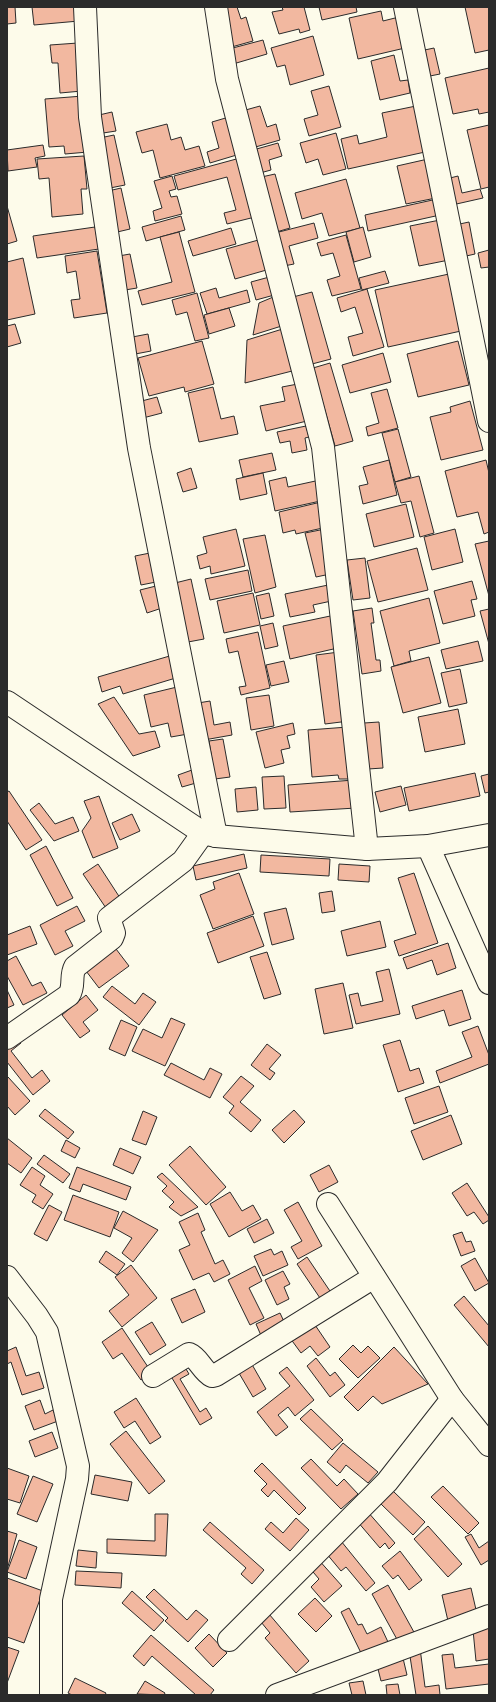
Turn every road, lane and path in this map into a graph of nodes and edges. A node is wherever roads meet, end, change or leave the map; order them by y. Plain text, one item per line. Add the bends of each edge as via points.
1 (85, 7) edge
2 (216, 7) edge
3 (405, 7) edge
4 (489, 421) edge
5 (7, 702) edge
6 (489, 834) edge
7 (210, 835) junction
8 (428, 846) junction
9 (367, 849) junction
10 (489, 983) edge
11 (7, 1038) edge
12 (328, 1204) dead end
13 (7, 1277) edge
14 (374, 1277) junction
15 (153, 1376) dead end
16 (452, 1399) junction
17 (489, 1445) edge
18 (489, 1616) edge
19 (228, 1640) dead end
20 (51, 1695) edge
21 (277, 1695) edge

1 - 7 street via 90,116 138,448
2 - 9 street via 227,79 323,447
3 - 4 street
5 - 7 street
6 - 8 street
7 - 9 street
7 - 11 street via 183,861 110,918 114,933 112,938 75,967 72,973 73,990 69,995
8 - 9 street
8 - 10 street
12 - 14 street
13 - 20 street via 46,1332 78,1466 51,1599
14 - 15 street via 216,1375 208,1374 189,1354
14 - 16 street
16 - 17 street
16 - 19 street via 387,1482
18 - 21 street

